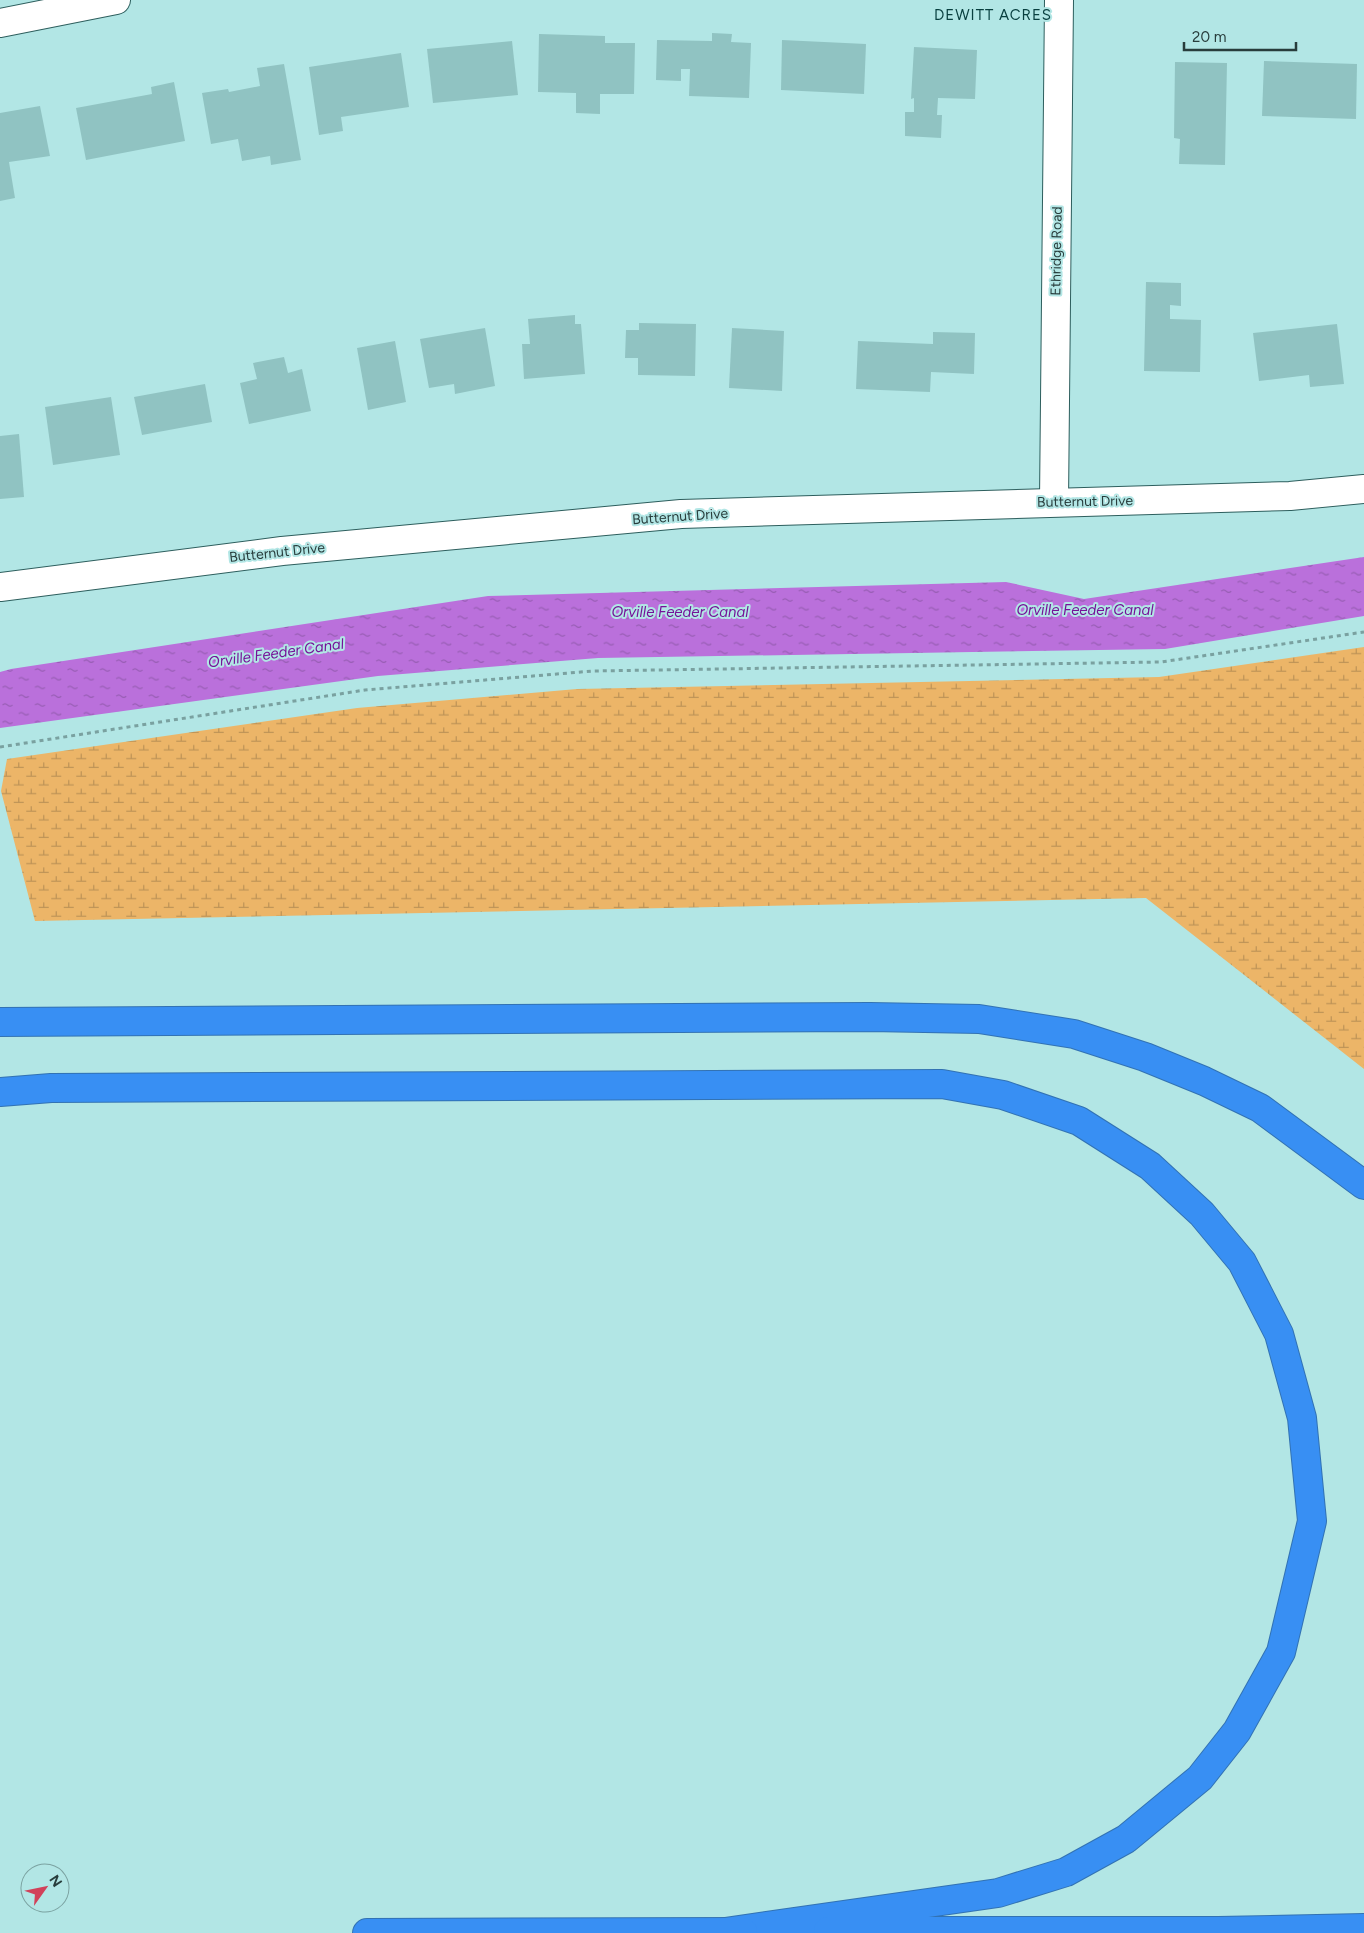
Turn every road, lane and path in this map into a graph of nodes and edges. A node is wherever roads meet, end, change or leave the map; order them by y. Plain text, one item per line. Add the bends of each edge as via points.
1 (116, 0) edge
2 (1059, 0) edge
3 (0, 23) edge
4 (1364, 489) edge
5 (1054, 501) junction
6 (0, 587) edge
7 (1364, 632) edge
8 (0, 747) edge
9 (0, 1022) edge
10 (0, 1092) edge
11 (1364, 1185) edge
12 (1364, 1928) edge
13 (725, 1932) junction
14 (367, 1933) edge

1 - 3 street
2 - 5 street, Ethridge Road
4 - 5 street, Butternut Drive via 1290,496
5 - 6 street, Butternut Drive via 682,514 282,551
7 - 8 path via 1161,662 593,671 365,690
9 - 11 highway via 979,1019 1074,1034 1204,1080 1260,1108
10 - 13 highway via 51,1088 942,1084 1003,1095 1079,1121 1150,1166 1202,1214 1242,1262 1280,1334 1302,1418 1312,1521 1281,1652 1237,1730 1200,1778 1126,1839 1066,1872 998,1893
12 - 13 highway
13 - 14 highway

